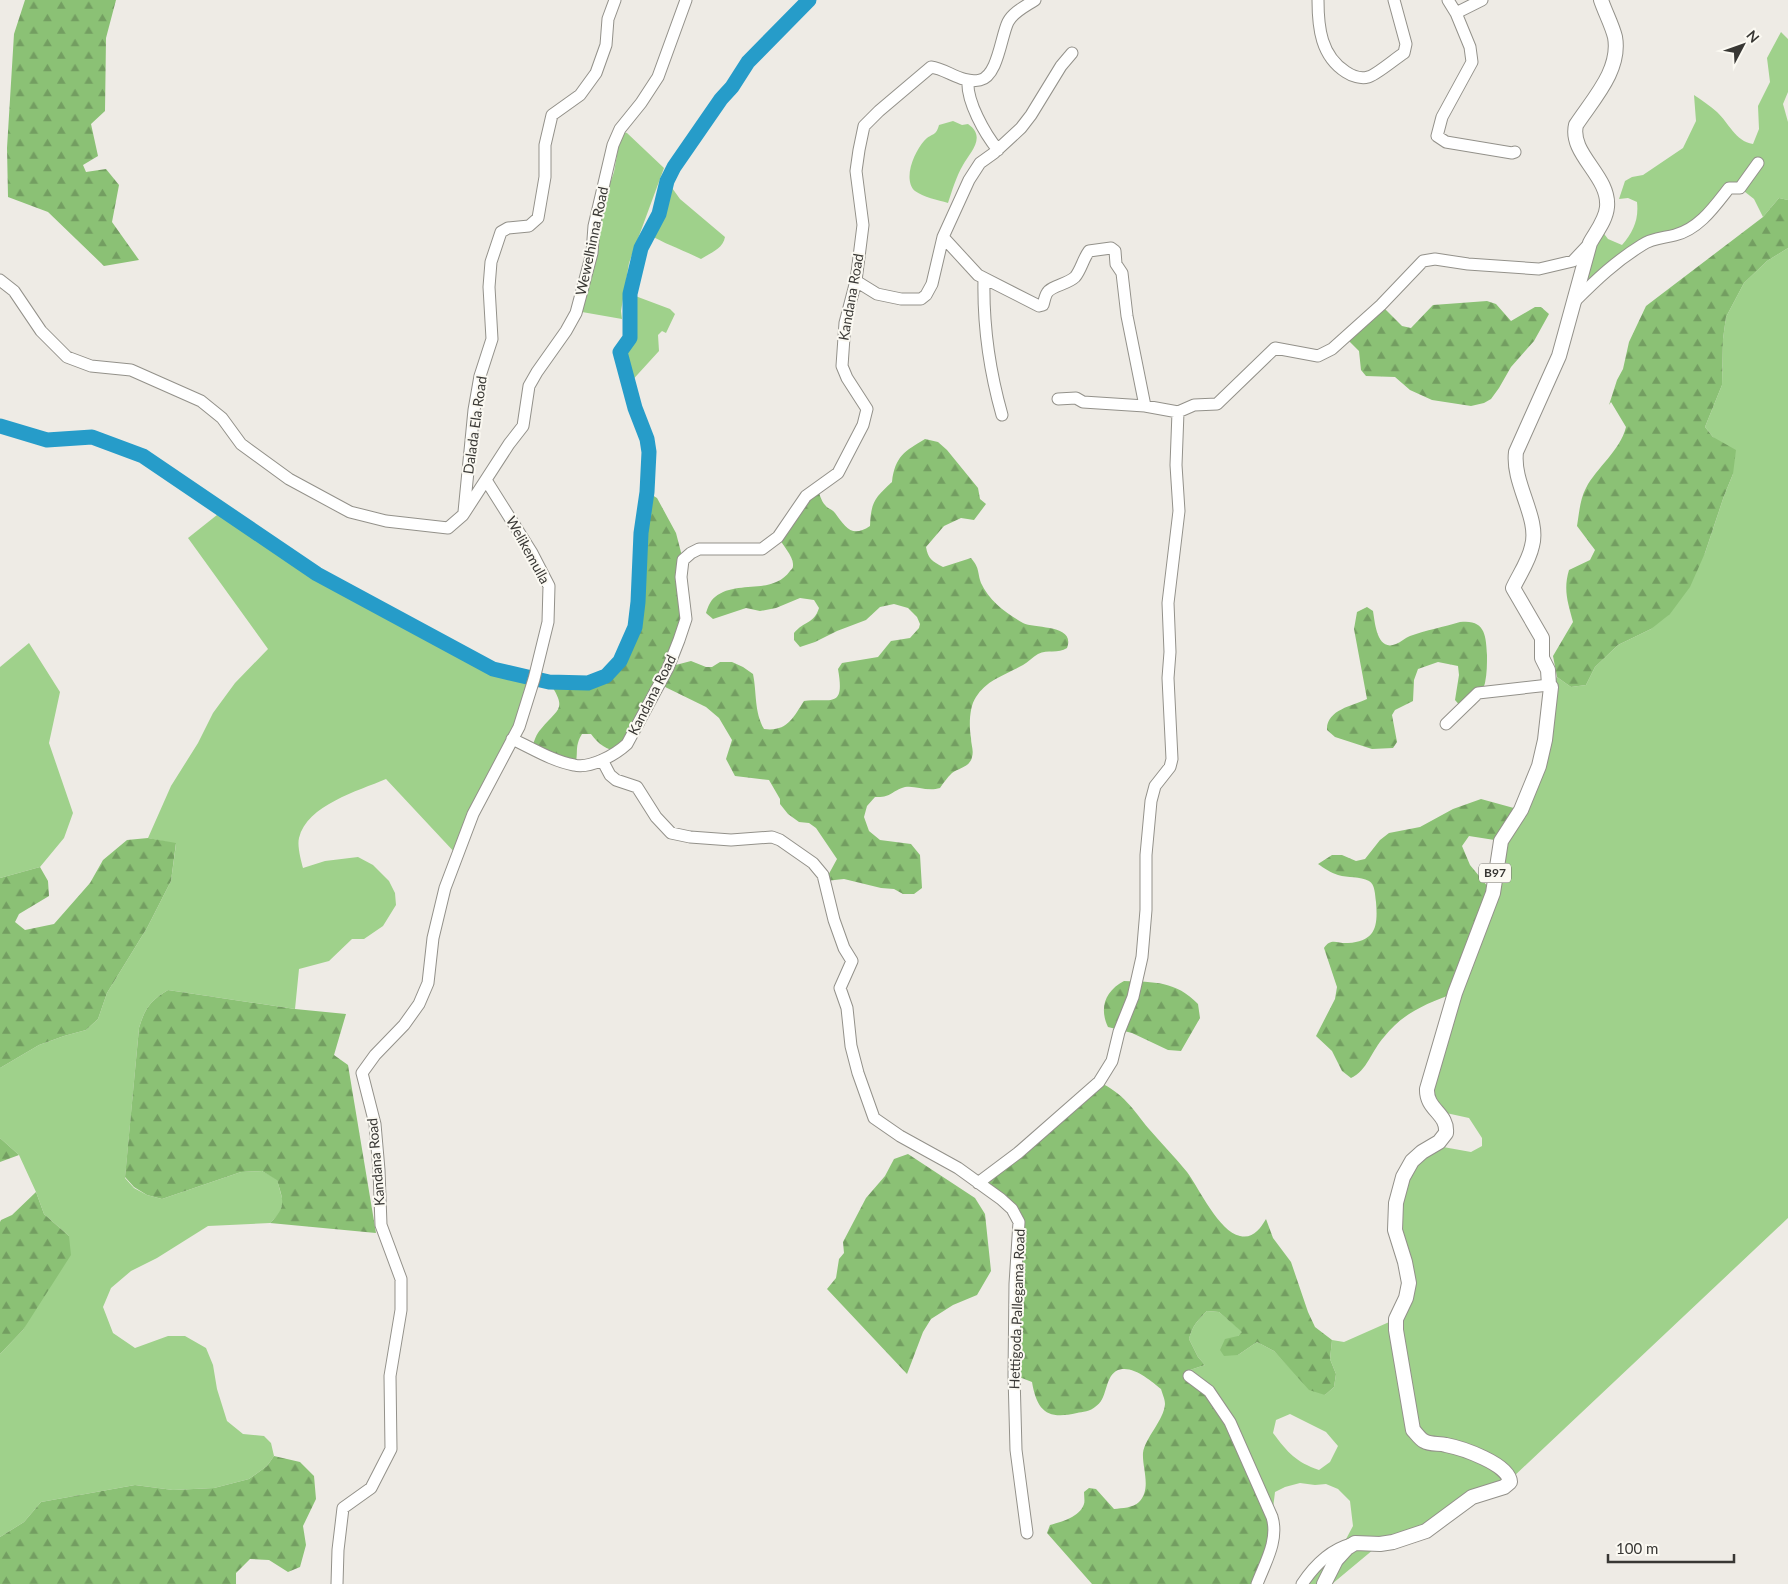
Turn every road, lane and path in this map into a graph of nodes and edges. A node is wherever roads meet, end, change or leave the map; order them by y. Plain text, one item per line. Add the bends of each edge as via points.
1 (615, 0) edge
2 (686, 0) edge
3 (1035, 0) edge
4 (1318, 0) edge
5 (1394, 0) edge
6 (1448, 0) edge
7 (1482, 0) edge
8 (1601, 0) edge
9 (1456, 13) junction
10 (1072, 53) dead end
11 (968, 80) junction
12 (998, 150) junction
13 (1515, 152) dead end
14 (1758, 163) dead end
15 (943, 237) junction
16 (1590, 243) junction
17 (984, 279) junction
18 (0, 280) edge
19 (856, 281) junction
20 (1575, 301) junction
21 (1058, 399) dead end
22 (1145, 406) junction
23 (1178, 412) junction
24 (1002, 415) dead end
25 (486, 480) junction
26 (464, 515) junction
27 (1549, 684) junction
28 (1446, 724) dead end
29 (512, 739) junction
30 (602, 760) junction
31 (978, 1182) junction
32 (1189, 1376) dead end
33 (1027, 1533) dead end
34 (1355, 1544) junction
35 (337, 1584) edge
36 (1257, 1584) edge
37 (1302, 1584) edge
38 (1324, 1584) edge

1 - 26 street, Dalada Ela Road via 608,19 606,45 596,73 580,95 552,116 544,144 545,177 538,218 529,226 501,232 491,262 492,340 480,376 474,410
2 - 25 street, Wewelhinna Road via 658,77 620,129 613,145 594,226 592,253 576,313 532,380 523,426
3 - 11 street via 1008,22 996,62 986,77
4 - 5 street via 1322,41 1331,60 1352,76 1369,77 1404,53 1406,44
6 - 9 street
7 - 9 street
8 - 16 main road, B97 via 1614,36 1616,52 1612,68 1574,133 1606,193 1606,213
9 - 13 street via 1470,47 1472,62 1442,117 1438,136 1446,142
10 - 12 street via 1031,115
11 - 12 street via 973,107
11 - 19 street, Kandana Road via 931,67 864,126 856,171 863,225
12 - 15 street via 980,163 969,180
14 - 20 street via 1740,188 1728,188 1694,228 1644,243 1608,268
15 - 17 street via 960,258
15 - 19 street via 932,284 923,298 901,299 877,294
16 - 20 main road, B97
16 - 23 street via 1573,261 1539,268 1435,259 1424,261 1332,349 1318,356 1275,348 1217,404 1194,405
17 - 22 street via 1039,306 1043,305 1051,289 1076,276 1089,251 1111,248 1115,251 1116,264 1122,272 1127,316
17 - 24 street via 985,328 992,378
18 - 26 street, Wewelhinna Road via 14,291 41,331 66,357 91,366 132,370 201,401 222,418 241,444 289,479 350,512 386,522 448,528
19 - 30 street, Kandana Road via 845,323 842,366 867,411 844,463 838,473 806,496 778,537 762,549 699,549 683,560 681,577 686,619 671,658 627,744 618,753
20 - 27 main road, B97 via 1559,356 1516,452 1515,464 1531,520 1533,545 1513,588 1542,638 1542,658 1548,670
21 - 22 street
22 - 23 street
23 - 31 street via 1176,465 1179,511 1168,603 1172,759 1170,767 1155,786 1151,801 1142,957 1133,997 1118,1032 1112,1061 1099,1082 1018,1153
25 - 26 street, Wewelhinna Road
25 - 29 street, Welikemulla via 549,586 548,622 541,654
27 - 28 street via 1478,693
27 - 34 main road, B97 via 1545,740 1539,766 1520,810 1501,841 1493,893 1455,993 1427,1089 1426,1098 1444,1122 1446,1133 1412,1161 1403,1177 1396,1202 1395,1230 1410,1283 1396,1319 1396,1330 1413,1430 1424,1441 1446,1444 1487,1459 1507,1474 1510,1482 1472,1497 1426,1531 1393,1542
29 - 30 street, Kandana Road via 575,766
29 - 35 street, Kandana Road via 473,814 445,888 433,938 428,983 419,1004 362,1073 375,1124 381,1225 401,1279 401,1310 390,1376 391,1449 371,1488 344,1508
30 - 31 street, Hettigoda Pallegama Road via 616,780 637,788 656,818 671,833 690,838 731,840 772,837 819,869 844,948 852,961 840,988 847,1008 858,1073 874,1118
31 - 33 street, Hettigoda Pallegama Road via 1002,1199 1019,1222 1015,1284 1016,1450
32 - 36 street via 1209,1392 1230,1422 1275,1525 1267,1560
34 - 37 street via 1335,1549
34 - 38 main road via 1336,1560

